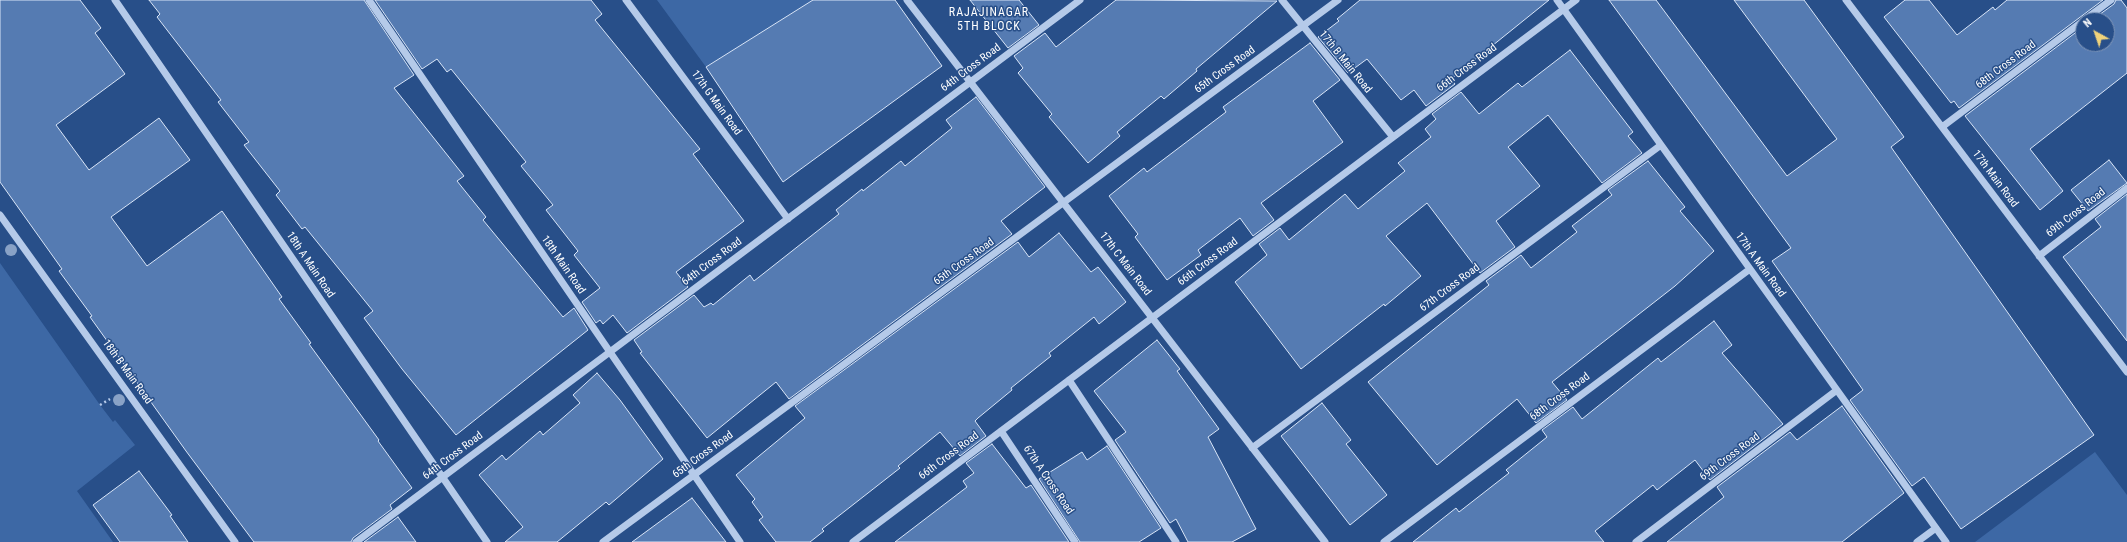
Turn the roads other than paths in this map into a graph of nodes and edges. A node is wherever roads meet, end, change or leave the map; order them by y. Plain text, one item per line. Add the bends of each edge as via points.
1 (115, 0) edge
2 (370, 0) edge
3 (626, 0) edge
4 (908, 0) edge
5 (1080, 0) edge
6 (1282, 0) edge
7 (1338, 0) edge
8 (1557, 0) edge
9 (1576, 0) edge
10 (2111, 0) edge
11 (1848, 1) edge
12 (1563, 10) junction
13 (2095, 12) edge
14 (1302, 26) junction
15 (2075, 27) edge
16 (971, 82) junction
17 (1942, 127) junction
18 (1393, 137) junction
19 (1661, 145) junction
20 (2127, 188) edge
21 (1064, 202) junction
22 (0, 215) edge
23 (788, 219) junction
24 (2039, 256) junction
25 (1750, 269) junction
26 (1152, 318) junction
27 (610, 352) junction
28 (2127, 371) edge
29 (1069, 380) junction
30 (1837, 390) junction
31 (1001, 431) junction
32 (1252, 448) junction
33 (694, 475) junction
34 (443, 478) junction
35 (1936, 528) junction
36 (235, 542) edge
37 (356, 542) edge
38 (487, 542) edge
39 (603, 542) edge
40 (740, 542) edge
41 (853, 542) edge
42 (1075, 542) edge
43 (1176, 542) edge
44 (1325, 542) edge
45 (1384, 542) edge
46 (1636, 542) edge
47 (1917, 542) edge
48 (1946, 542) edge

1 - 34 street, 18th A Main Road
2 - 27 street, 18th Main Road
3 - 23 street, 17th G Main Road
4 - 16 street, 17th C Main Road
5 - 16 street, 64th Cross Road
6 - 14 street, 17th B Main Road
7 - 14 street, 65th Cross Road
8 - 12 street, 17th A Main Road
9 - 12 street, 66th Cross Road
10 - 13 street, 68th Cross Road
11 - 17 street, 17th Main Road
12 - 18 street, 66th Cross Road
12 - 19 street, 17th A Main Road
14 - 18 street, 17th B Main Road
14 - 21 street, 65th Cross Road
15 - 17 street, 68th Cross Road
16 - 21 street, 17th C Main Road
16 - 23 street, 64th Cross Road
17 - 24 street, 17th Main Road
18 - 26 street, 66th Cross Road
19 - 25 street, 17th A Main Road
19 - 32 street, 67th Cross Road
20 - 24 street, 69th Cross Road
21 - 26 street, 17th C Main Road
21 - 33 street, 65th Cross Road
22 - 36 street, 18th B Main Road
23 - 27 street, 64th Cross Road
24 - 28 street, 17th Main Road
25 - 30 street, 17th A Main Road
25 - 45 street, 68th Cross Road
26 - 29 street, 66th Cross Road
26 - 32 street, 17th C Main Road
27 - 33 street, 18th Main Road
27 - 34 street, 64th Cross Road
29 - 31 street, 66th Cross Road
29 - 43 street
30 - 35 street, 17th A Main Road
30 - 46 street, 69th Cross Road
31 - 41 street, 66th Cross Road
31 - 42 street, 67th A Cross Road
32 - 44 street, 17th C Main Road
33 - 39 street, 65th Cross Road
33 - 40 street, 18th Main Road
34 - 37 street, 64th Cross Road
34 - 38 street, 18th A Main Road
35 - 47 street
35 - 48 street, 17th A Main Road

